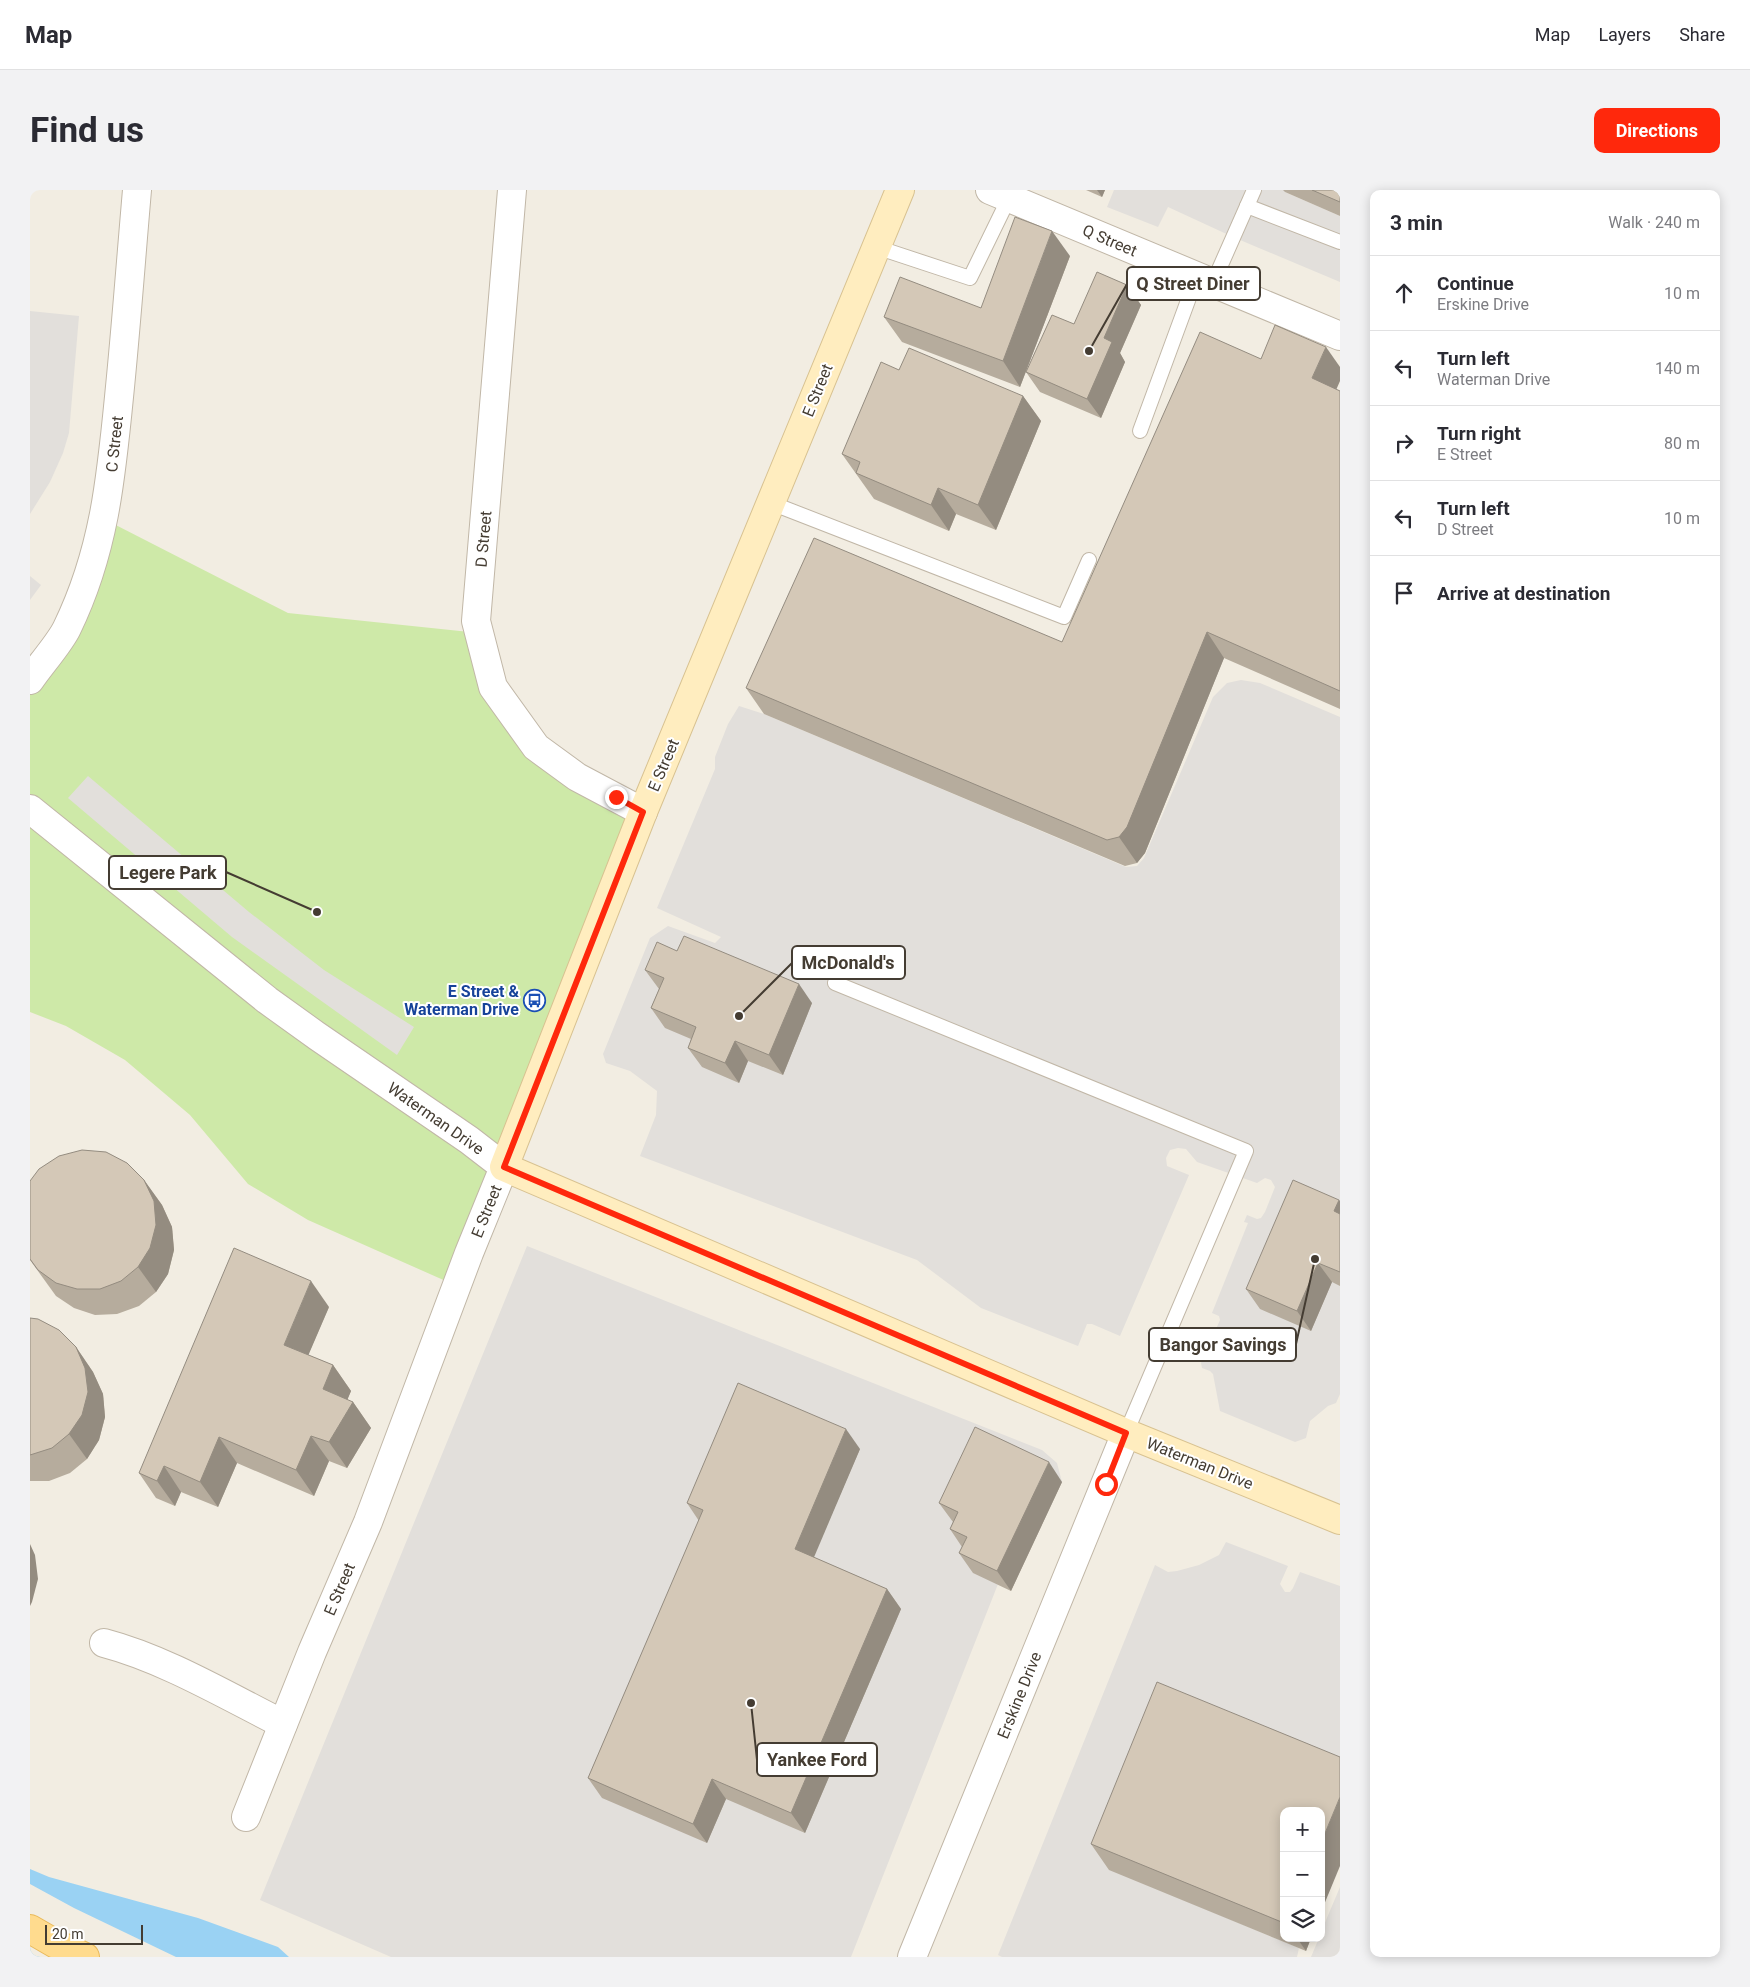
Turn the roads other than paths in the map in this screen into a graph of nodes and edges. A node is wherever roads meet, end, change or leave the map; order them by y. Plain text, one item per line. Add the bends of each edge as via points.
1 (136, 190) edge
2 (512, 190) edge
3 (900, 190) edge
4 (1254, 190) edge
5 (1000, 194) edge
6 (1247, 206) junction
7 (1340, 242) edge
8 (876, 247) junction
9 (1205, 280) junction
10 (1340, 336) edge
11 (1140, 430) dead end
12 (771, 503) junction
13 (1089, 560) dead end
14 (30, 680) edge
15 (30, 809) edge
16 (643, 812) junction
17 (836, 983) dead end
18 (504, 1167) junction
19 (1126, 1433) junction
20 (1340, 1520) edge
21 (104, 1643) dead end
22 (283, 1724) junction
23 (246, 1817) dead end
24 (30, 1929) edge
25 (85, 1957) edge
26 (912, 1957) edge

1 - 14 street, C Street via 122,370 104,519 89,577 66,630
2 - 16 street, D Street via 476,621 493,687 536,747 578,778
3 - 8 street, E Street
4 - 6 lane
5 - 8 lane via 970,278
5 - 9 street, Q Street
6 - 7 lane
6 - 9 lane
8 - 12 street, E Street
9 - 10 street, Q Street
9 - 11 lane
12 - 13 lane via 1064,617
12 - 16 street, E Street
15 - 18 street, Waterman Drive via 267,1000
16 - 18 street, E Street
17 - 19 lane via 1246,1151
18 - 19 street, Waterman Drive
18 - 22 street, E Street via 368,1522
19 - 20 street, Waterman Drive
19 - 26 street, Erskine Drive
21 - 22 street via 126,1649 196,1680
22 - 23 street, E Street
24 - 25 main road

